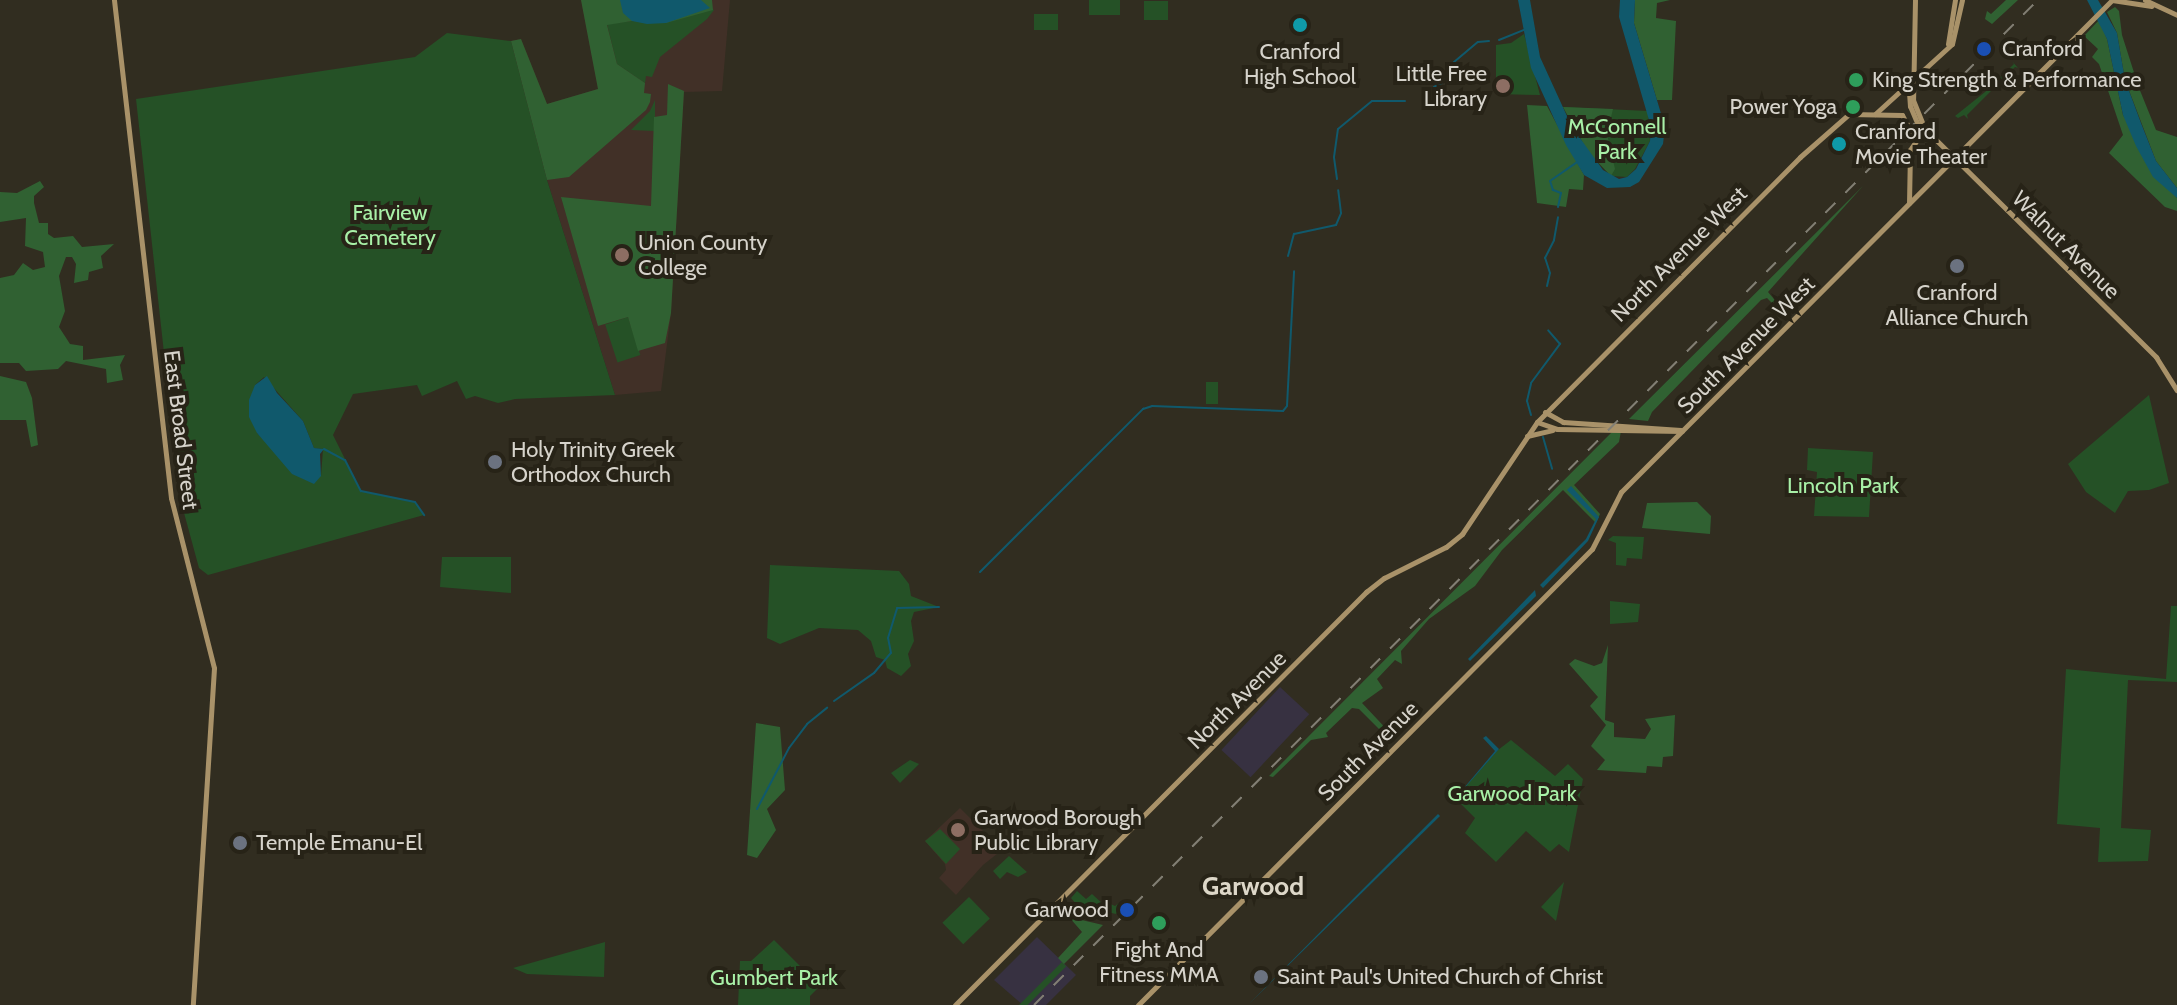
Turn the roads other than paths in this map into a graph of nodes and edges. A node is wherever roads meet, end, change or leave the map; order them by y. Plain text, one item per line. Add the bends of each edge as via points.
1 (114, 0) edge
2 (1915, 0) edge
3 (1955, 0) edge
4 (1962, 0) edge
5 (2145, 0) edge
6 (2110, 1) edge
7 (2152, 6) junction
8 (2177, 15) edge
9 (1946, 49) junction
10 (1913, 82) junction
11 (1875, 114) junction
12 (1925, 129) junction
13 (1914, 137) junction
14 (1953, 157) junction
15 (1909, 203) junction
16 (2177, 390) edge
17 (1545, 412) junction
18 (1537, 422) junction
19 (1557, 429) junction
20 (1683, 431) junction
21 (1662, 432) junction
22 (1525, 437) junction
23 (1666, 448) junction
24 (1609, 513) joint
25 (193, 1005) edge
26 (955, 1005) edge
27 (1138, 1005) edge

1 - 25 main road, East Broad Street via 171,498 214,668
2 - 10 main road
3 - 9 main road
4 - 9 main road via 1956,36
5 - 7 main road
6 - 7 main road
6 - 14 main road, South Avenue West
7 - 8 main road
9 - 10 main road
10 - 11 main road
10 - 12 main road via 1913,102
11 - 13 main road via 1902,115
11 - 17 main road, North Avenue West via 1849,114 1784,172
12 - 13 main road
12 - 14 main road, Walnut Avenue
13 - 15 main road
14 - 15 main road, South Avenue West
14 - 16 main road, Walnut Avenue via 2156,357
15 - 20 main road, South Avenue West
17 - 18 main road, North Avenue West
17 - 20 main road via 1563,422
18 - 19 main road
18 - 22 main road, North Avenue
19 - 21 main road
19 - 22 main road
20 - 21 main road
20 - 23 main road, South Avenue West
21 - 23 main road
22 - 26 main road, North Avenue via 1454,542 1366,592
23 - 24 main road, South Avenue West via 1621,492
24 - 27 main road, South Avenue via 1592,549

